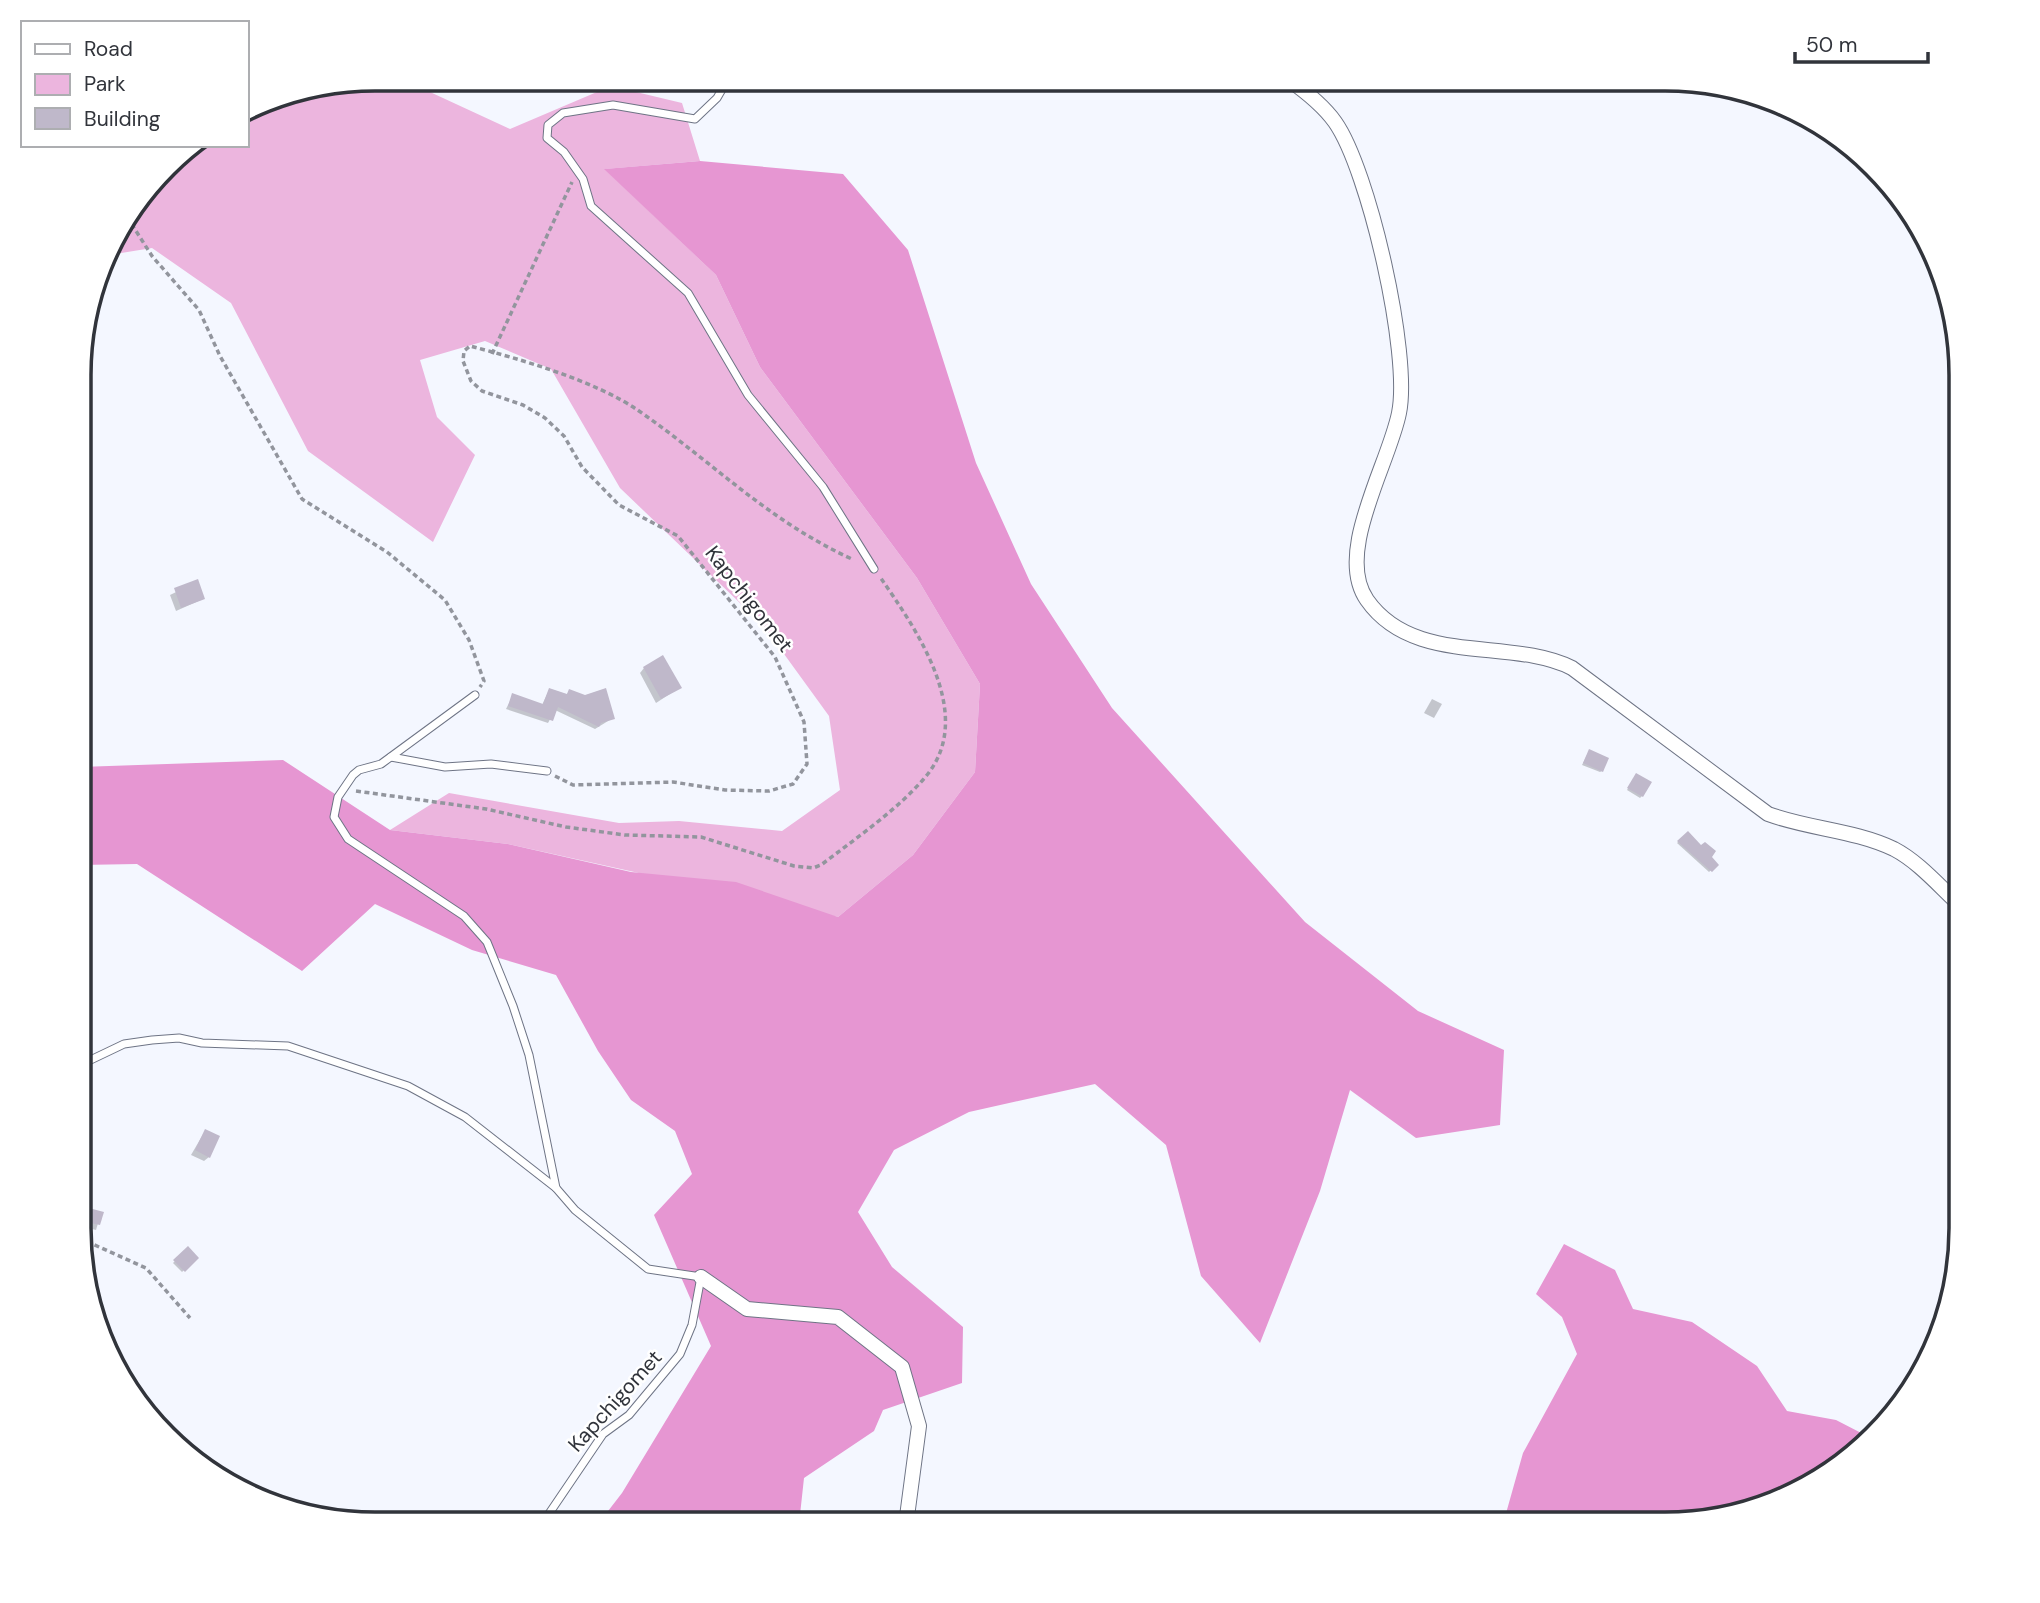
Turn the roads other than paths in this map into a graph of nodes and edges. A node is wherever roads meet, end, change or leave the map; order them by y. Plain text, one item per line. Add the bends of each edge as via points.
1 (721, 91) edge
2 (1306, 91) edge
3 (874, 569) road end
4 (475, 695) road end
5 (391, 757) junction
6 (547, 771) road end
7 (1949, 895) edge
8 (91, 1060) edge
9 (556, 1188) junction
10 (701, 1277) junction
11 (550, 1512) edge
12 (908, 1512) edge

1 - 3 lane via 695,119 613,105 563,113 548,125 547,138 577,171 591,206 693,300 748,395 823,487
2 - 7 street via 1335,121 1352,152 1395,316 1402,366 1400,411 1362,523 1358,581 1368,601 1414,635 1465,650 1551,658 1572,668 1768,814 1894,849
4 - 5 lane
5 - 6 lane via 445,767 491,764
5 - 9 lane via 359,770 338,797 334,817 348,839 464,916 487,942 529,1055
8 - 9 lane via 124,1044 178,1038 202,1044 288,1046 408,1086 465,1117
9 - 10 lane via 575,1210 648,1269
10 - 11 lane, Kapchigomet via 692,1325 680,1354 629,1415 603,1434
10 - 12 street via 747,1309 838,1317 902,1367 919,1426

